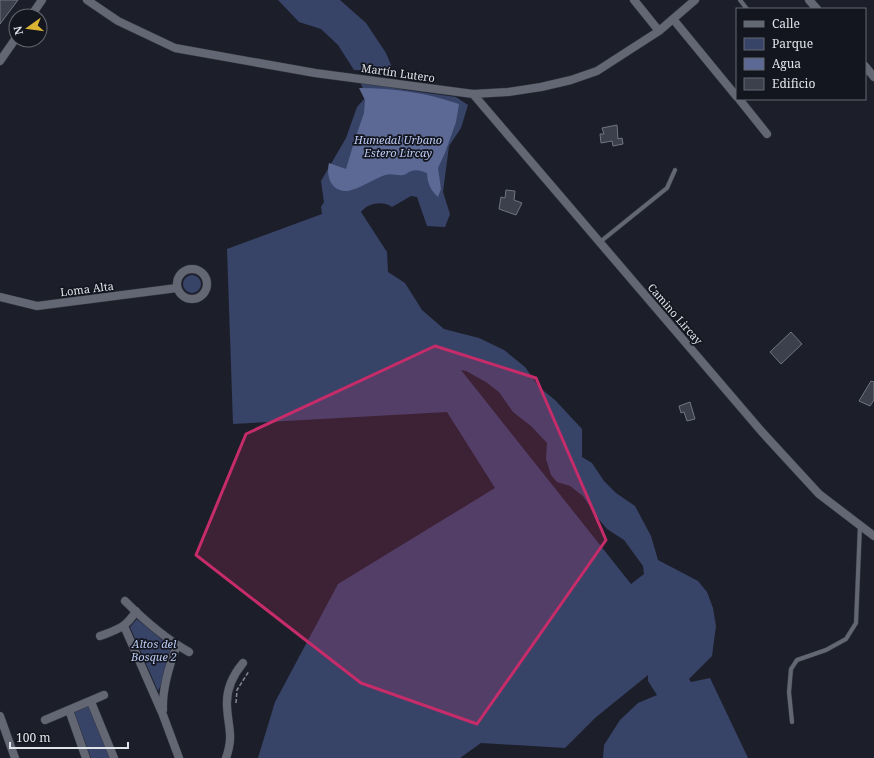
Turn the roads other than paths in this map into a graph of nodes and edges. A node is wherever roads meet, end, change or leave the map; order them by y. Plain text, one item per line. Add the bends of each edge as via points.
1 (87, 0) edge
2 (634, 0) edge
3 (695, 0) edge
4 (740, 0) edge
5 (809, 0) edge
6 (746, 8) edge
7 (816, 8) edge
8 (673, 19) junction
9 (659, 31) junction
10 (9, 48) edge
11 (0, 61) edge
12 (866, 67) edge
13 (874, 77) edge
14 (473, 94) junction
15 (736, 96) edge
16 (740, 100) edge
17 (768, 134) dead end
18 (674, 170) dead end
19 (600, 243) junction
20 (177, 288) dead end
21 (0, 297) edge
22 (860, 525) junction
23 (874, 536) edge
24 (125, 601) dead end
25 (136, 611) junction
26 (124, 626) junction
27 (100, 636) dead end
28 (177, 645) junction
29 (189, 652) dead end
30 (243, 663) dead end
31 (104, 695) dead end
32 (91, 702) junction
33 (69, 710) junction
34 (163, 715) junction
35 (0, 716) edge
36 (44, 720) dead end
37 (792, 722) dead end
38 (15, 758) edge
39 (86, 758) edge
40 (114, 758) edge
41 (179, 758) edge
42 (226, 758) edge

1 - 14 street, Martín Lutero via 118,21 175,48 314,73
2 - 9 street
3 - 8 street, Martín Lutero
4 - 6 lane
5 - 7 street
8 - 9 street, Martín Lutero
8 - 15 street
9 - 14 street, Martín Lutero via 609,64 584,76 524,90
10 - 11 street
12 - 13 street
14 - 19 street, Camino Lircay
16 - 17 street
18 - 19 lane via 667,188
19 - 22 street, Camino Lircay via 813,488
20 - 21 street, Loma Alta via 37,306
22 - 23 street, Camino Lircay
22 - 37 lane via 856,623 846,639 826,650 797,660 791,669 789,692
24 - 25 street
25 - 26 street
25 - 28 street
26 - 27 street
26 - 34 street
28 - 29 street
28 - 34 street via 165,685
30 - 42 street via 232,680 228,694 231,733
31 - 32 street
32 - 33 street
32 - 40 street
33 - 36 street
33 - 39 street
34 - 41 street
35 - 38 street

